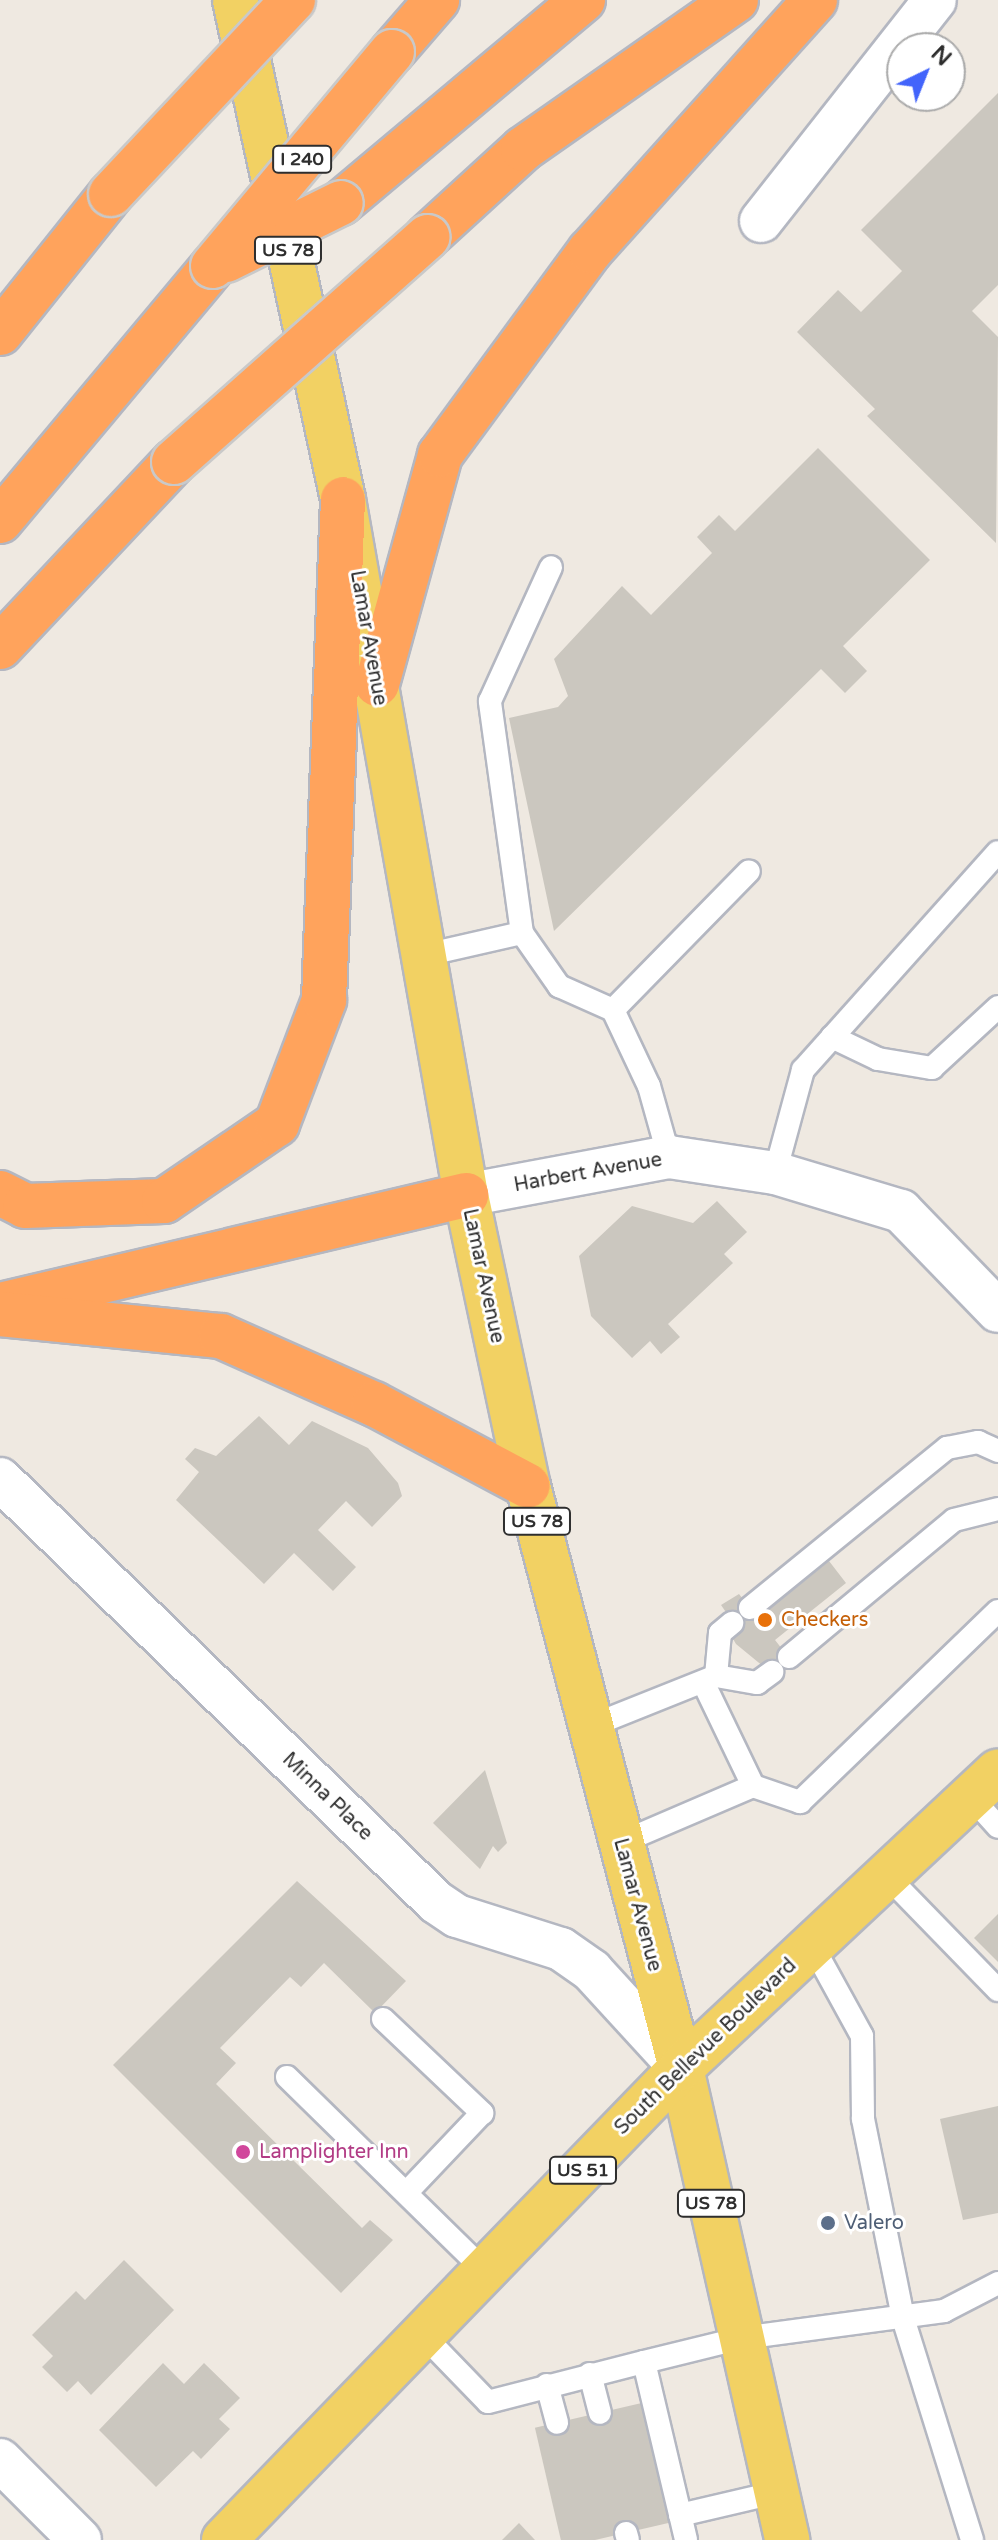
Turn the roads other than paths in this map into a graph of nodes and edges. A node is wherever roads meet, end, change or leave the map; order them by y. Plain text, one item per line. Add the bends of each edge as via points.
1 (235, 0) edge
2 (253, 0) edge
3 (293, 0) edge
4 (437, 0) edge
5 (583, 0) edge
6 (736, 0) edge
7 (815, 0) edge
8 (935, 0) edge
9 (111, 194) junction
10 (761, 221) dead end
11 (213, 266) junction
12 (0, 333) edge
13 (343, 499) junction
14 (0, 521) edge
15 (551, 567) dead end
16 (0, 647) edge
17 (377, 684) junction
18 (998, 852) edge
19 (749, 871) dead end
20 (522, 933) junction
21 (425, 955) junction
22 (998, 1007) edge
23 (613, 1010) junction
24 (832, 1037) junction
25 (669, 1157) junction
26 (775, 1173) junction
27 (0, 1193) edge
28 (466, 1195) junction
29 (0, 1305) edge
30 (998, 1311) edge
31 (0, 1314) edge
32 (998, 1451) edge
33 (0, 1479) edge
34 (528, 1486) junction
35 (998, 1509) edge
36 (998, 1611) edge
37 (710, 1680) junction
38 (591, 1726) junction
39 (753, 1786) junction
40 (989, 1798) edge
41 (620, 1843) junction
42 (887, 1876) junction
43 (812, 1945) junction
44 (998, 1990) edge
45 (383, 2019) dead end
46 (681, 2068) junction
47 (287, 2077) dead end
48 (406, 2193) junction
49 (485, 2271) junction
50 (998, 2283) edge
51 (903, 2318) junction
52 (423, 2335) junction
53 (742, 2338) junction
54 (644, 2362) junction
55 (590, 2374) junction
56 (547, 2385) junction
57 (600, 2413) dead end
58 (557, 2423) dead end
59 (0, 2460) edge
60 (778, 2492) junction
61 (680, 2515) junction
62 (80, 2540) edge
63 (224, 2540) edge
64 (686, 2540) edge
65 (787, 2540) edge
66 (972, 2540) edge

1 - 13 main road, Lamar Avenue / US 78
2 - 9 highway, bridge
3 - 9 highway, bridge
4 - 11 highway, I 240, bridge
5 - 11 highway, bridge via 341,203
6 - 16 highway, bridge via 523,149 174,462
7 - 17 highway via 590,251 440,455
8 - 10 street
9 - 12 highway
11 - 14 highway, I 240
13 - 17 main road, Lamar Avenue / US 78
13 - 27 highway via 324,1000 277,1124 164,1201 25,1206
15 - 20 lane via 490,701
17 - 21 main road, Lamar Avenue / US 78
18 - 24 lane
19 - 23 lane
20 - 21 lane
20 - 23 lane via 559,986
21 - 28 main road, Lamar Avenue / US 78
22 - 24 lane via 932,1068 878,1059
23 - 25 lane via 649,1086
24 - 26 lane via 803,1070
25 - 26 street, Harbert Avenue
25 - 28 street, Harbert Avenue
26 - 30 street, Harbert Avenue via 901,1211
28 - 29 highway
28 - 34 main road, Lamar Avenue / US 78
31 - 34 highway via 221,1336 374,1404
32 - 37 lane via 978,1442 947,1448 720,1633
33 - 46 street, Minna Place via 436,1902 571,1956
34 - 38 main road, Lamar Avenue / US 78
35 - 37 lane via 954,1520 757,1683
36 - 39 lane via 800,1802
37 - 38 lane
37 - 39 lane
38 - 41 main road, Lamar Avenue / US 78
39 - 41 lane
40 - 42 main road, South Bellevue Boulevard / US 51
41 - 46 main road, Lamar Avenue / US 78
42 - 43 main road, South Bellevue Boulevard / US 51
42 - 44 lane
43 - 46 main road, South Bellevue Boulevard / US 51
43 - 51 lane via 862,2036 863,2119
45 - 48 lane via 482,2113
46 - 49 main road, South Bellevue Boulevard / US 51
46 - 53 main road, Lamar Avenue / US 78
47 - 48 lane
48 - 49 lane
49 - 52 main road, South Bellevue Boulevard / US 51
50 - 51 lane via 981,2298
51 - 53 lane
51 - 66 lane
52 - 56 lane via 488,2402
52 - 63 main road, South Bellevue Boulevard / US 51
53 - 54 lane
53 - 60 main road, Lamar Avenue / US 78
54 - 55 lane
54 - 61 lane
55 - 56 lane
55 - 57 lane
56 - 58 lane
59 - 62 street
60 - 61 lane
60 - 65 main road, Lamar Avenue / US 78
61 - 64 lane

